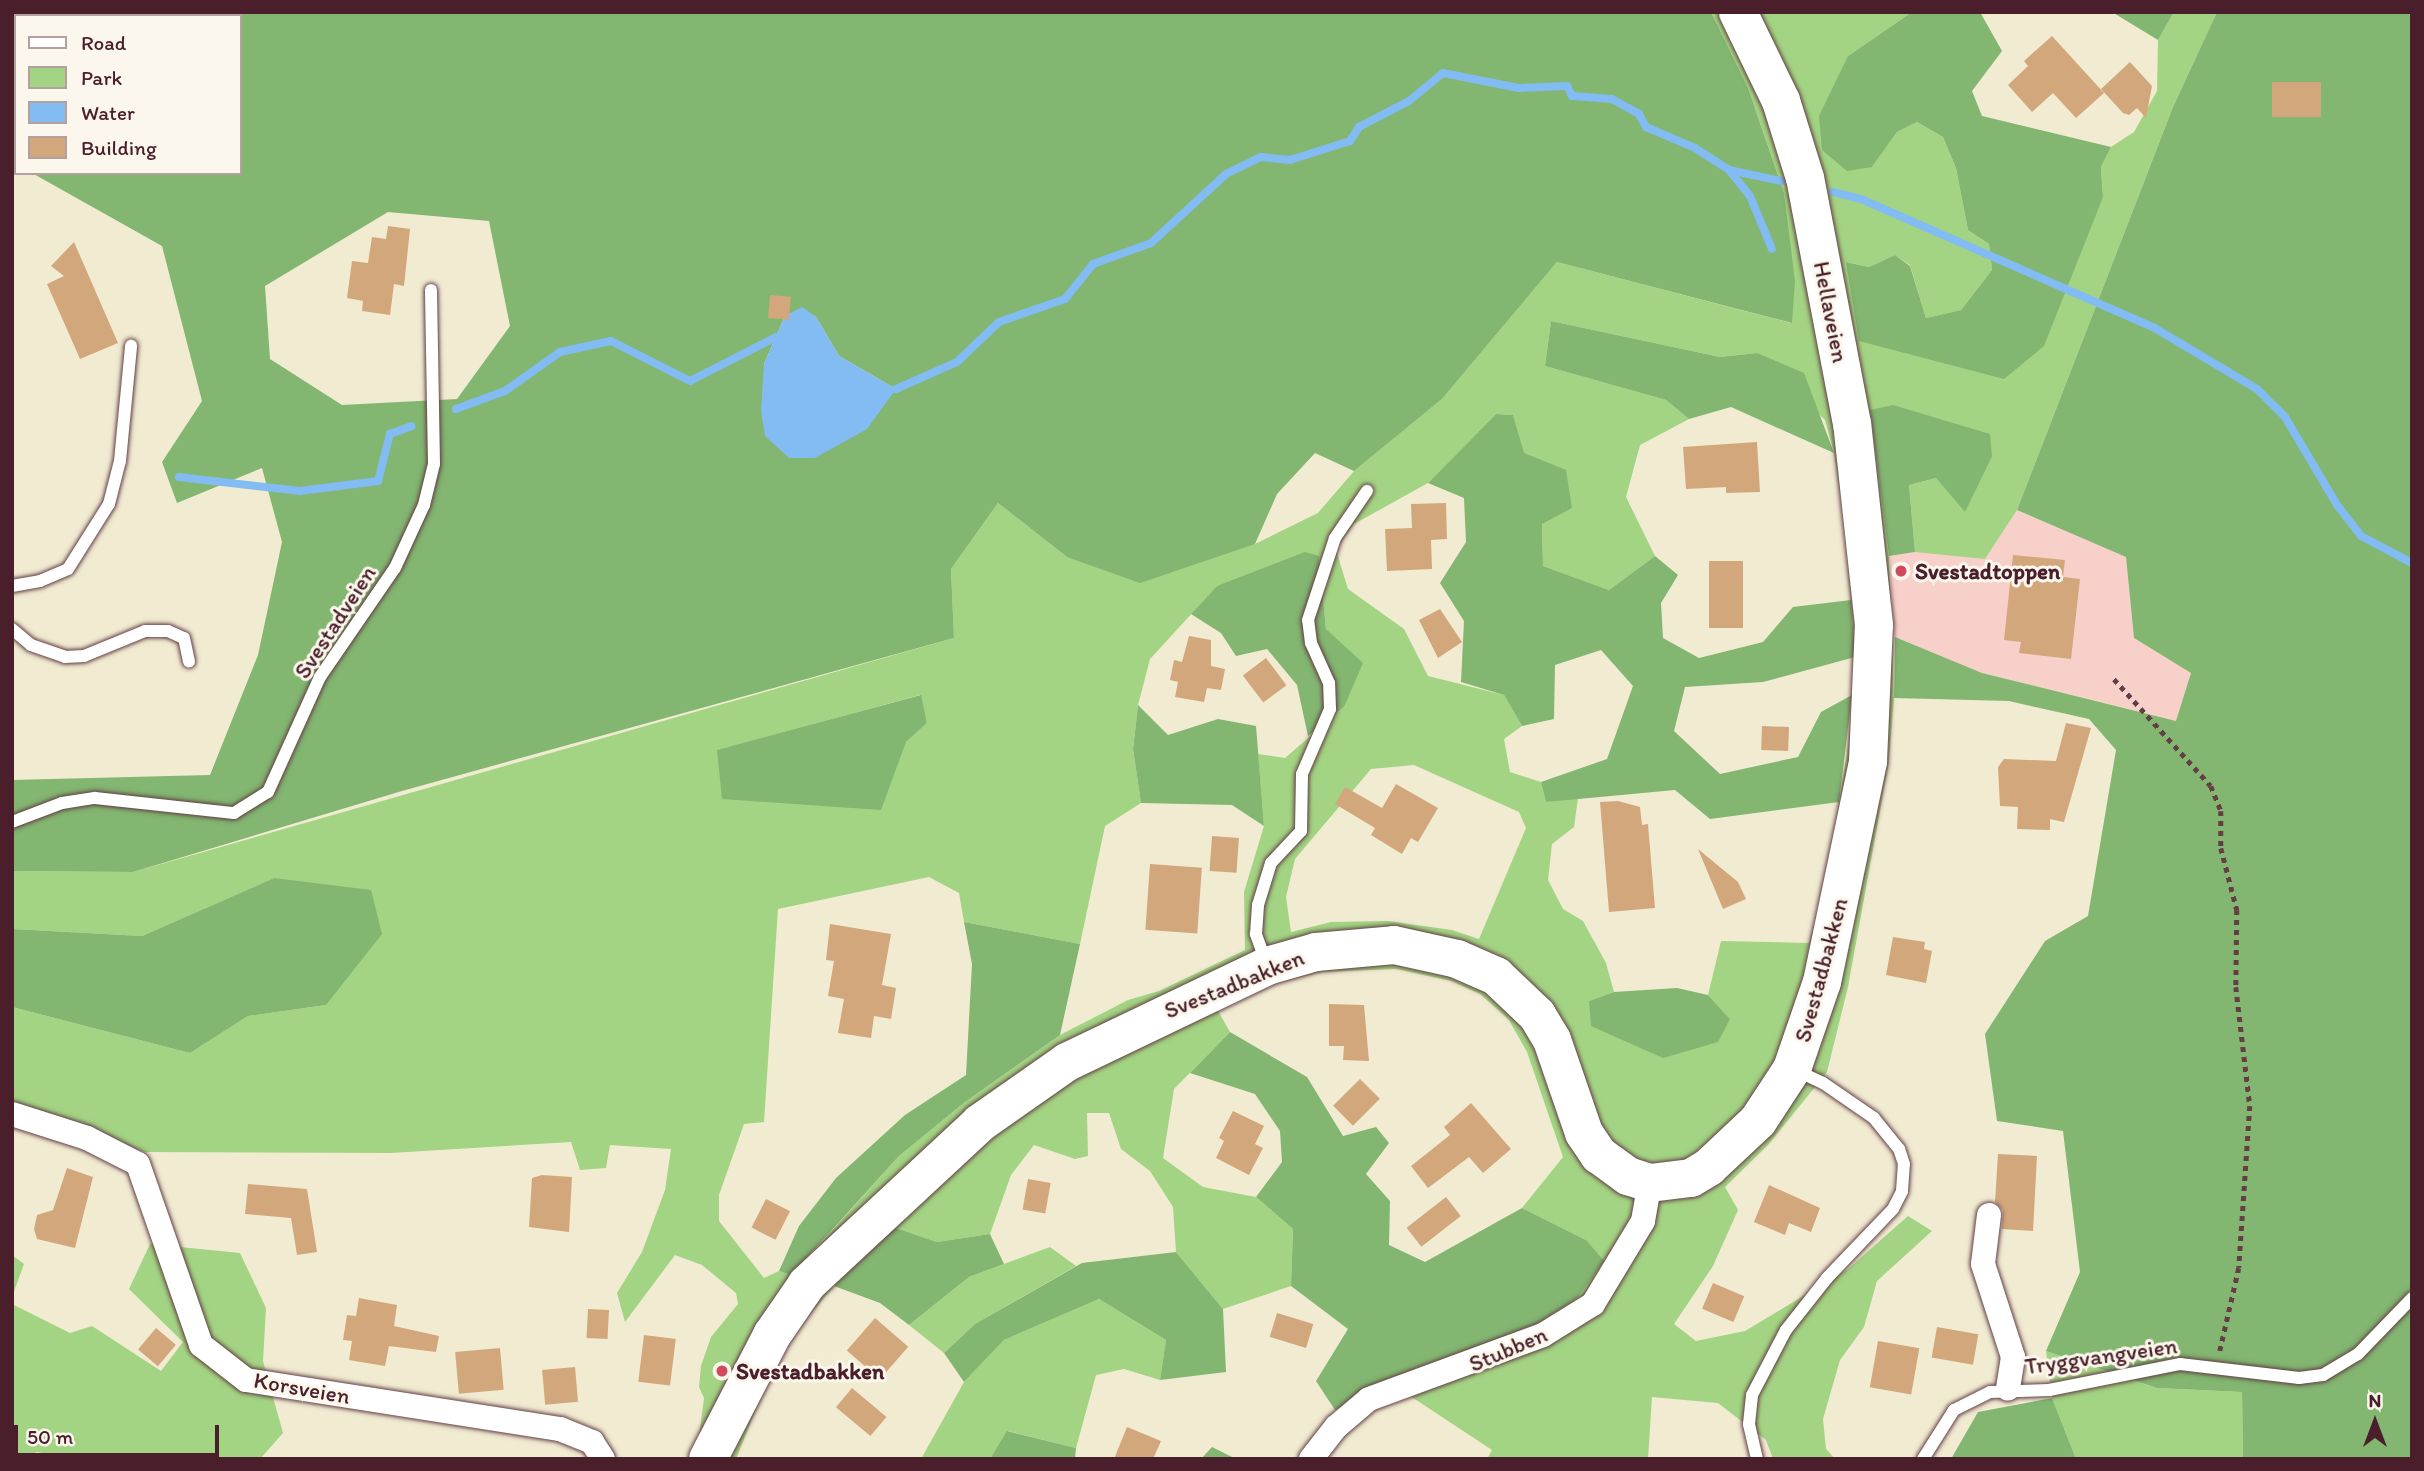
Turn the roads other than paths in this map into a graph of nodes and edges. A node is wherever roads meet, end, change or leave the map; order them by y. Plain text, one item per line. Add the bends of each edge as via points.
1 (1738, 12) edge
2 (431, 290) dead end
3 (131, 346) dead end
4 (1367, 491) dead end
5 (12, 586) edge
6 (1874, 625) joint
7 (12, 629) edge
8 (189, 661) dead end
9 (12, 822) edge
10 (1267, 966) junction
11 (1792, 1069) junction
12 (12, 1114) edge
13 (1650, 1183) junction
14 (1989, 1215) dead end
15 (2412, 1298) edge
16 (2008, 1389) junction
17 (603, 1459) edge
18 (708, 1459) edge
19 (1311, 1459) edge
20 (1757, 1459) edge
21 (1923, 1459) edge

1 - 6 main road, Hellaveien via 1781,102 1805,178 1852,424
2 - 9 lane, Svestadveien via 435,464 424,505 395,568 320,677 268,792 234,813 95,799 62,803
3 - 5 lane via 120,461 109,504 68,569 40,582
4 - 10 lane via 1335,538 1308,620 1311,643 1329,683 1330,709 1302,774 1301,831 1271,863 1258,905 1256,934
6 - 11 main road, Svestadbakken via 1873,704 1858,818 1822,982
7 - 8 lane via 31,645 65,657 84,656 145,631 168,631 184,638
10 - 13 main road, Svestadbakken via 1316,952 1394,945 1457,959 1496,976 1537,1015 1552,1040 1584,1133 1599,1155 1628,1176
10 - 18 main road, Svestadbakken via 1067,1062 980,1123 807,1284 772,1335
11 - 13 main road, Svestadbakken via 1758,1121 1709,1167 1673,1183
11 - 20 lane via 1823,1083 1874,1118 1899,1149 1904,1164 1902,1191 1893,1209 1827,1278 1786,1330 1752,1395 1749,1424
12 - 17 street, Korsveien via 87,1138 138,1164 201,1345 246,1380 560,1429 592,1442
13 - 19 street, Stubben via 1643,1221 1593,1304 1543,1335 1368,1399 1336,1427
14 - 16 street via 1983,1264 2013,1357
15 - 16 lane, Tryggvangveien via 2358,1354 2323,1375 2299,1378 2180,1364 2049,1390
16 - 21 lane, Tryggvangveien via 1963,1402

